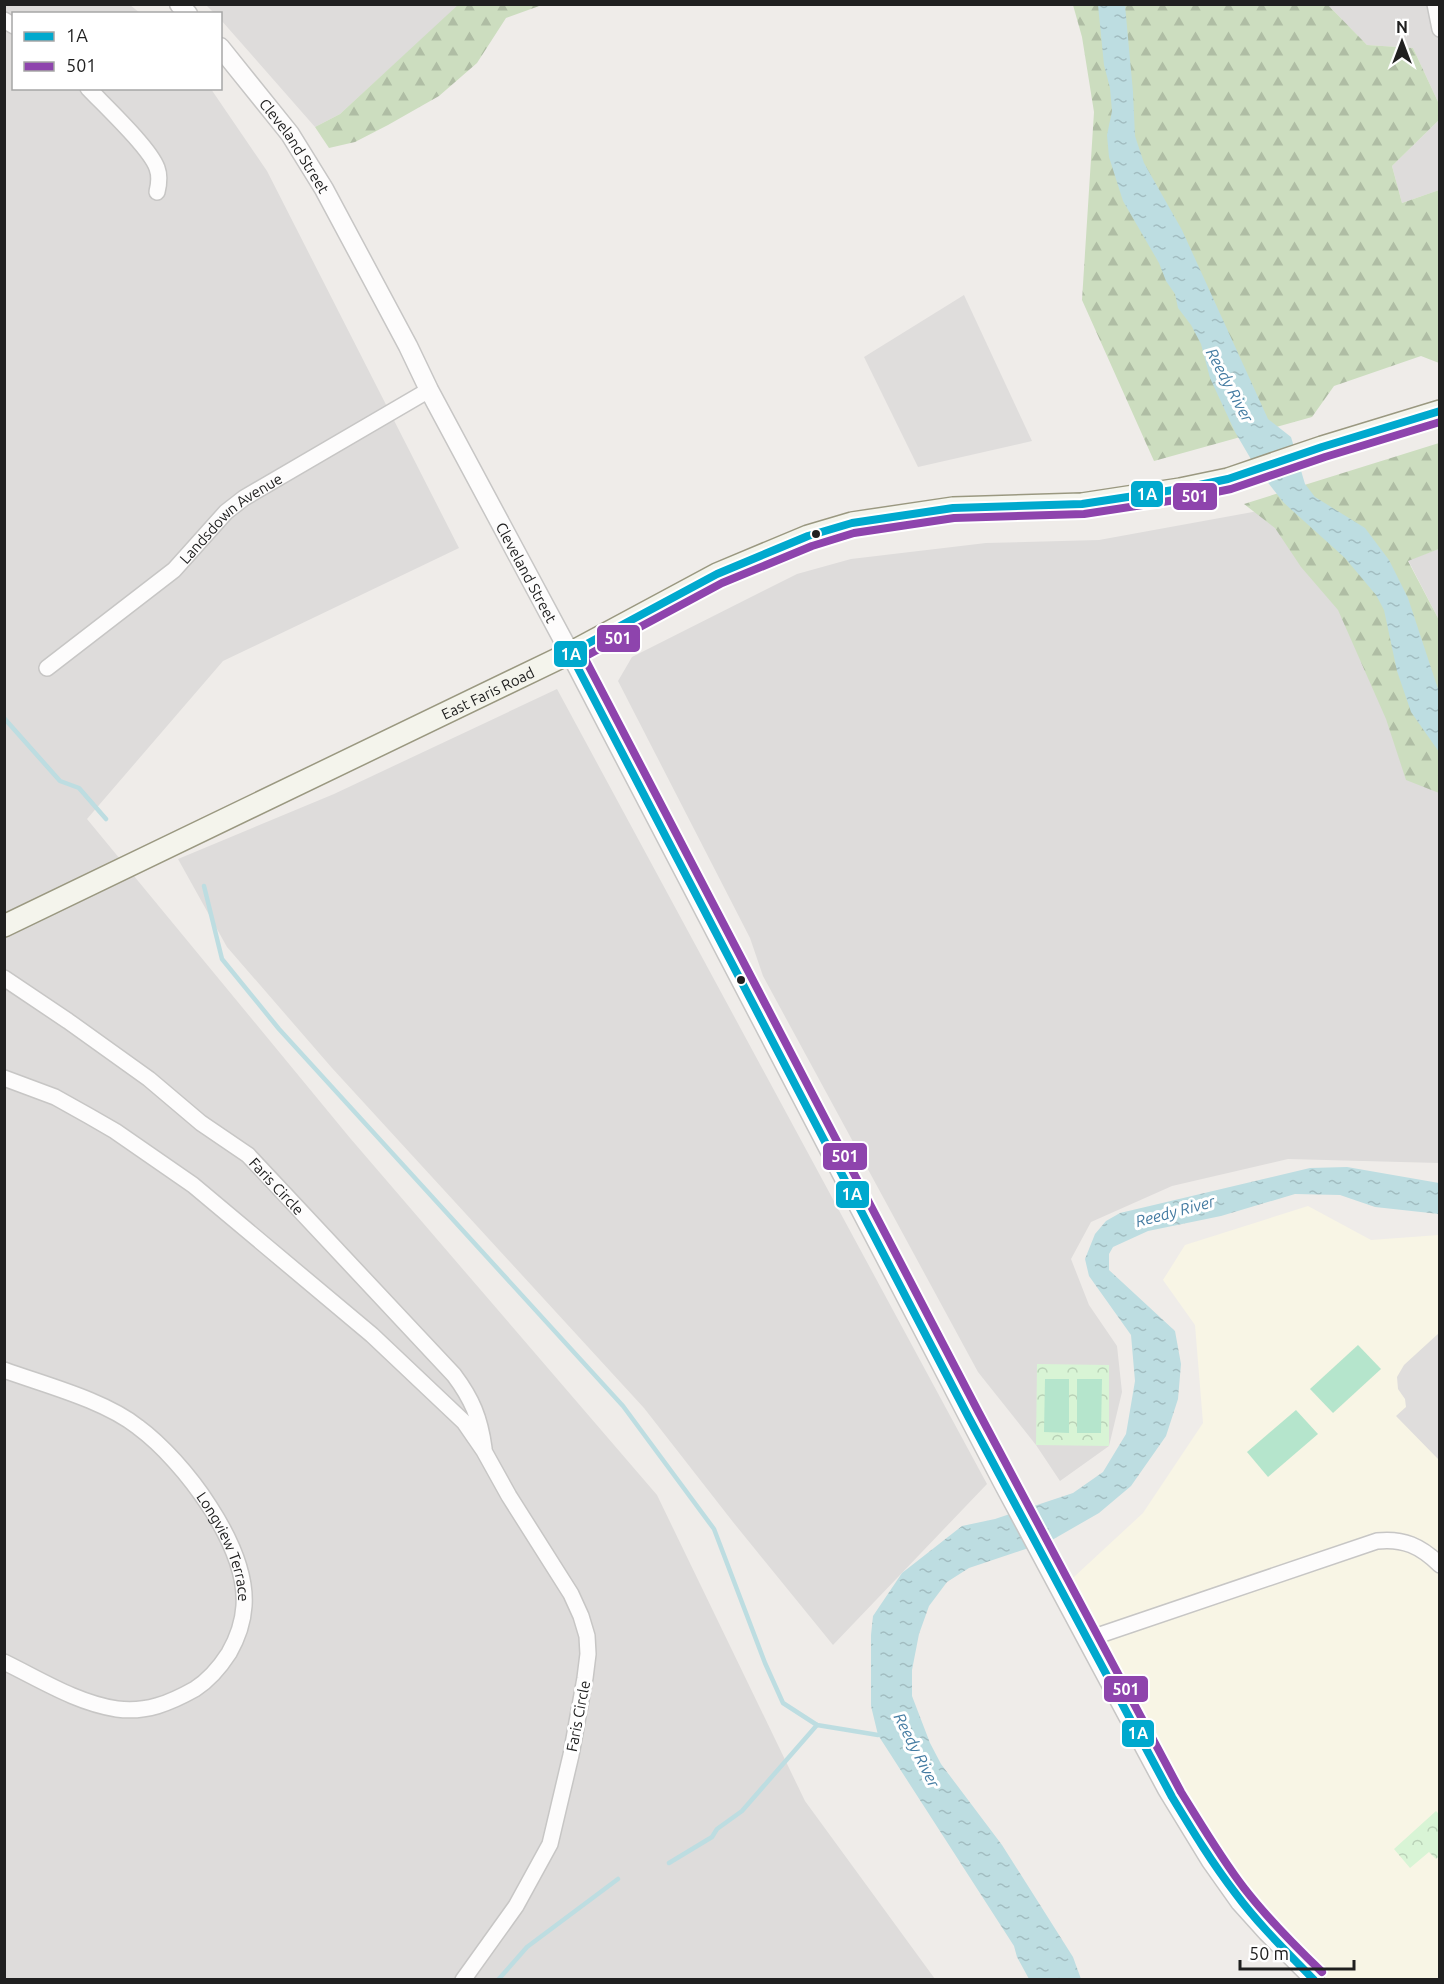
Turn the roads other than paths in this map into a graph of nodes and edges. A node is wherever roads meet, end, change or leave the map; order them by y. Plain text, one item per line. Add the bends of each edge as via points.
1 (1435, 4) edge
2 (1440, 29) edge
3 (222, 49) edge
4 (90, 90) edge
5 (158, 192) dead end
6 (429, 390) junction
7 (1440, 411) edge
8 (570, 653) junction
9 (47, 668) dead end
10 (4, 926) edge
11 (4, 978) edge
12 (4, 1078) edge
13 (4, 1370) edge
14 (484, 1450) junction
15 (1440, 1564) edge
16 (1088, 1640) junction
17 (4, 1662) edge
18 (463, 1980) edge
19 (1316, 1980) edge

1 - 2 street
3 - 6 street, Cleveland Street via 290,134 318,180
4 - 5 street via 148,152 157,167
6 - 8 street, Cleveland Street
6 - 9 street, Landsdown Avenue via 244,498 226,512 174,570
7 - 8 main road, East Faris Road via 1228,479 1152,494 1082,504 953,508 852,523 717,574
8 - 10 main road, East Faris Road
8 - 16 street, Cleveland Street
11 - 14 street, Faris Circle via 248,1155 454,1375 472,1402 481,1425
12 - 14 street, Faris Circle via 55,1097 89,1116 193,1185 372,1335 448,1405
13 - 17 street, Longview Terrace via 109,1410 138,1426 158,1444 194,1484 224,1530 244,1586 244,1606 234,1644 206,1682 145,1710 82,1701
14 - 18 street, Faris Circle via 571,1594 587,1636 588,1654 571,1755 550,1844 516,1906
15 - 16 street via 1405,1542 1377,1541
16 - 19 street, Cleveland Street via 1167,1789 1211,1861 1240,1902

